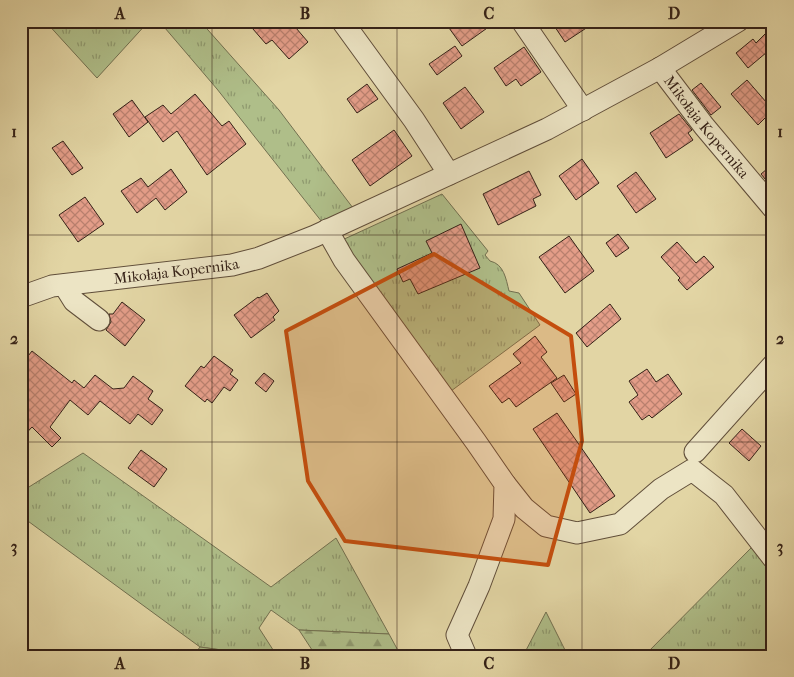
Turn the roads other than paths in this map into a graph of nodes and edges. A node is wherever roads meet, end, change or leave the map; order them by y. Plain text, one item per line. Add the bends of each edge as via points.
1 (342, 21) edge
2 (522, 21) edge
3 (738, 21) edge
4 (660, 68) junction
5 (582, 110) junction
6 (449, 174) junction
7 (773, 208) edge
8 (327, 230) junction
9 (64, 285) junction
10 (21, 297) edge
11 (99, 320) dead end
12 (773, 365) edge
13 (696, 452) dead end
14 (504, 484) junction
15 (773, 558) edge
16 (466, 656) edge

1 - 6 street
2 - 5 street
3 - 4 street, Mikołaja Kopernika
4 - 5 street, Mikołaja Kopernika
4 - 7 street, Mikołaja Kopernika
5 - 6 street, Mikołaja Kopernika
6 - 8 street, Mikołaja Kopernika
8 - 9 street, Mikołaja Kopernika via 259,258 232,265
8 - 14 street via 344,260
9 - 10 street, Mikołaja Kopernika
9 - 11 street via 74,301
12 - 13 street
14 - 15 street via 524,508 546,526 576,533 620,524 661,489 692,470 724,494
14 - 16 street via 504,519 457,635

